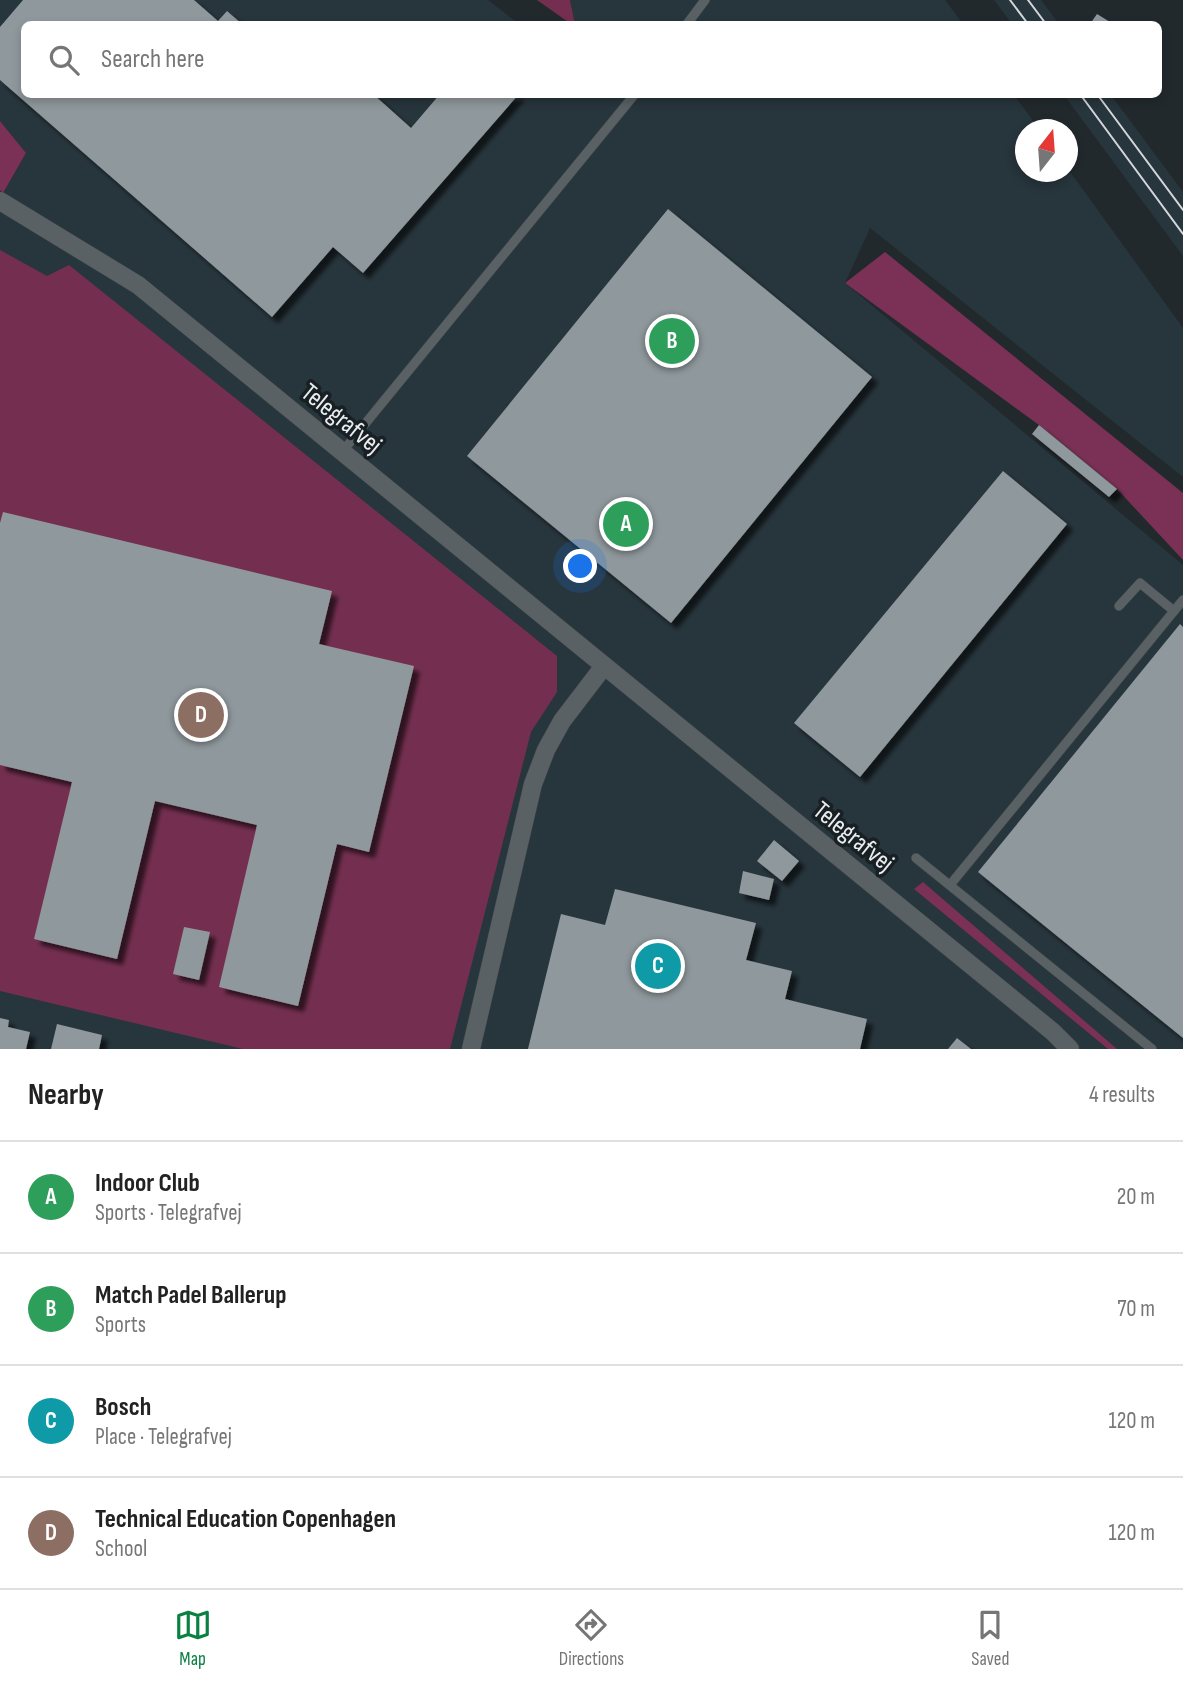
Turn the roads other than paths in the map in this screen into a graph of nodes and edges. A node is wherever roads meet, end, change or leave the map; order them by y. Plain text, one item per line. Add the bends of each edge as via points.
1 (705, 0) edge
2 (689, 21) edge
3 (632, 98) edge
4 (0, 201) edge
5 (342, 452) junction
6 (1183, 600) edge
7 (1119, 607) dead end
8 (1174, 611) junction
9 (604, 666) junction
10 (916, 858) dead end
11 (950, 885) junction
12 (471, 1049) edge
13 (1070, 1049) edge
14 (1152, 1049) edge

1 - 2 lane
3 - 5 lane
4 - 5 street, Telegrafvej via 138,285
5 - 9 street, Telegrafvej
6 - 8 lane
7 - 8 lane via 1140,583
8 - 11 lane
9 - 12 street via 562,722 533,784
9 - 13 street, Telegrafvej
10 - 11 lane
11 - 14 lane

